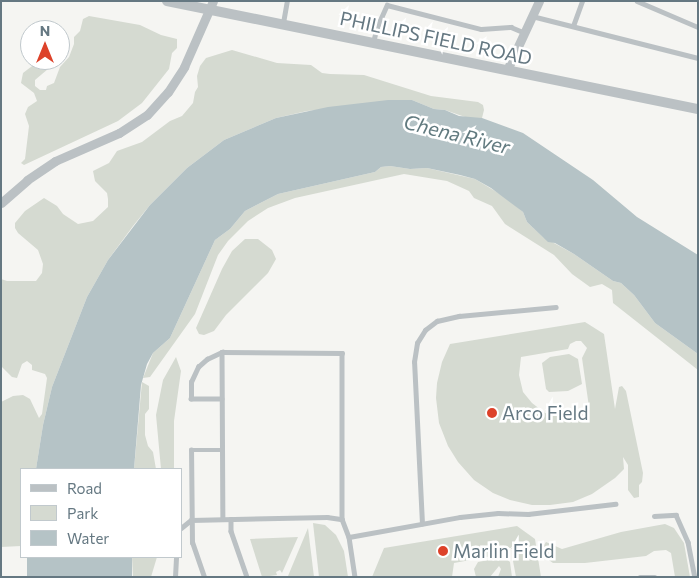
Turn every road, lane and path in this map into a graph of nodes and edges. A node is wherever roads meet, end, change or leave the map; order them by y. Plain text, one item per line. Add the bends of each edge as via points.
1 (167, 1) edge
2 (286, 1) edge
3 (539, 1) edge
4 (582, 1) edge
5 (637, 1) edge
6 (388, 3) edge
7 (211, 5) edge
8 (532, 16) junction
9 (283, 25) junction
10 (573, 26) junction
11 (698, 27) edge
12 (525, 33) junction
13 (372, 43) junction
14 (698, 58) edge
15 (507, 70) junction
16 (698, 109) edge
17 (1, 203) edge
18 (556, 307) dead end
19 (222, 352) junction
20 (222, 399) junction
21 (223, 450) junction
22 (616, 504) dead end
23 (654, 516) dead end
24 (223, 519) junction
25 (231, 519) junction
26 (342, 519) junction
27 (191, 520) junction
28 (422, 524) junction
29 (182, 527) edge
30 (349, 537) junction
31 (176, 558) edge
32 (176, 577) edge
33 (204, 577) edge
34 (247, 577) edge
35 (355, 577) edge
36 (640, 577) edge
37 (655, 577) edge
38 (695, 577) edge

1 - 7 street, PHILLIPS FIELD ROAD
2 - 9 lane
3 - 8 street
4 - 10 lane
5 - 11 lane
6 - 12 lane via 481,29 511,27
6 - 13 lane
7 - 9 street, PHILLIPS FIELD ROAD
7 - 17 street via 180,73 147,115 119,133 45,168
8 - 10 lane
8 - 12 street
9 - 13 street, PHILLIPS FIELD ROAD
10 - 14 lane
12 - 15 street
13 - 15 street, PHILLIPS FIELD ROAD
15 - 16 street, PHILLIPS FIELD ROAD
18 - 28 lane via 459,316 438,321 425,330 417,343 414,362
19 - 20 lane
19 - 20 lane via 198,367 191,382 191,399
19 - 26 lane via 342,353
20 - 21 lane
21 - 24 lane
21 - 27 lane via 191,450
22 - 28 lane via 528,514 498,513
23 - 38 lane via 676,515 688,542
24 - 25 lane
24 - 27 lane
25 - 26 lane via 327,516
25 - 34 lane via 231,531
26 - 30 lane
27 - 29 lane
27 - 33 lane via 192,543
28 - 30 lane
30 - 35 lane
31 - 32 lane
36 - 37 lane

